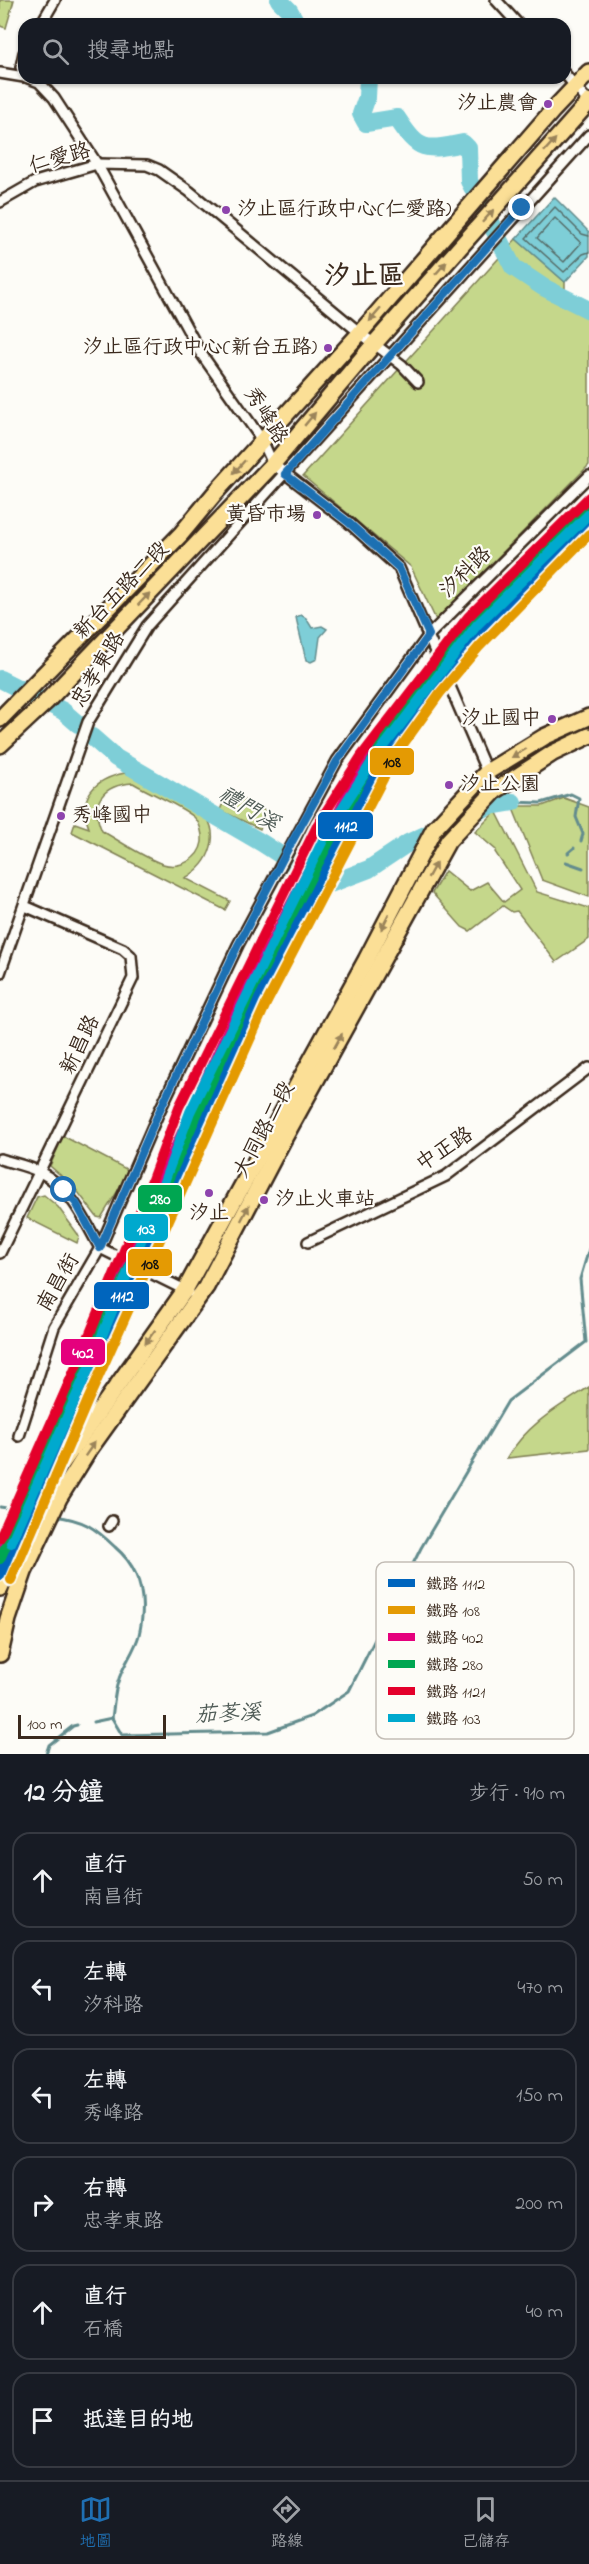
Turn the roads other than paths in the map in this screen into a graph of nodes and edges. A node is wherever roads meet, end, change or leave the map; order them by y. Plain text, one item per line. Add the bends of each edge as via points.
1 (55, 0) edge
2 (496, 0) edge
3 (44, 18) edge
4 (513, 18) edge
5 (589, 72) edge
6 (0, 73) edge
7 (18, 75) edge
8 (571, 81) edge
9 (41, 84) edge
10 (576, 86) junction
11 (589, 102) edge
12 (589, 135) edge
13 (97, 164) junction
14 (0, 202) edge
15 (360, 333) junction
16 (374, 344) junction
17 (390, 356) junction
18 (418, 382) dead end
19 (262, 440) junction
20 (279, 469) junction
21 (589, 476) edge
22 (429, 635) junction
23 (589, 717) edge
24 (0, 719) edge
25 (589, 736) edge
26 (0, 746) edge
27 (487, 772) junction
28 (495, 791) junction
29 (434, 830) junction
30 (448, 841) junction
31 (25, 906) junction
32 (0, 973) edge
33 (589, 1068) edge
34 (0, 1159) edge
35 (40, 1172) junction
36 (308, 1242) dead end
37 (100, 1248) junction
38 (0, 1253) edge
39 (185, 1290) junction
40 (199, 1298) junction
41 (19, 1436) dead end
42 (0, 1588) edge
43 (0, 1654) edge

1 - 3 street
2 - 4 street
5 - 10 main road, 新台五路二段
6 - 7 street
8 - 10 street
9 - 13 street, 秀峰路
10 - 11 street
10 -> 15 main road, 新台五路二段
16 -> 11 main road, 新台五路二段
12 - 17 street, 忠孝東路
13 - 14 street, 仁愛路 via 35,182
13 - 15 street, 仁愛路 via 147,165 159,170
13 - 19 street, 秀峰路 via 200,352
15 - 16 street, 仁愛路
15 - 19 main road, 新台五路二段
16 - 17 street, 仁愛路
20 -> 16 main road, 新台五路二段
17 - 18 street, 仁愛路
17 - 20 street, 忠孝東路
19 - 20 street, 秀峰路
19 -> 24 main road, 新台五路二段 via 178,538
20 - 22 street, 秀峰路 via 348,522 399,568
26 -> 20 main road, 新台五路二段
20 - 31 street, 忠孝東路 via 147,626 88,722
21 - 22 street, 汐科路
22 - 27 street, 秀峰路
22 - 37 street, 汐科路 via 337,761 288,849 158,1114
23 -> 27 main road, 大同路二段 via 544,737
25 - 28 main road, 大同路二段 via 553,753
27 - 28 street, 秀峰路
27 - 29 main road, 大同路二段
28 - 30 main road, 大同路二段
29 - 30 main road
29 -> 39 main road, 大同路二段
40 -> 30 main road, 大同路二段
31 - 32 street, 忠孝東路
31 - 35 street, 新昌路 via 132,956 133,978
33 - 36 street, 中正路 via 446,1176
34 - 35 street, 南昌街
35 - 37 street, 南昌街 via 76,1203
35 - 38 street, 新昌路
37 - 39 street
37 - 41 street, 南昌街 via 54,1327
39 - 40 street
39 -> 42 main road, 大同路二段 via 43,1490
43 -> 40 main road, 大同路二段 via 24,1572 59,1498

